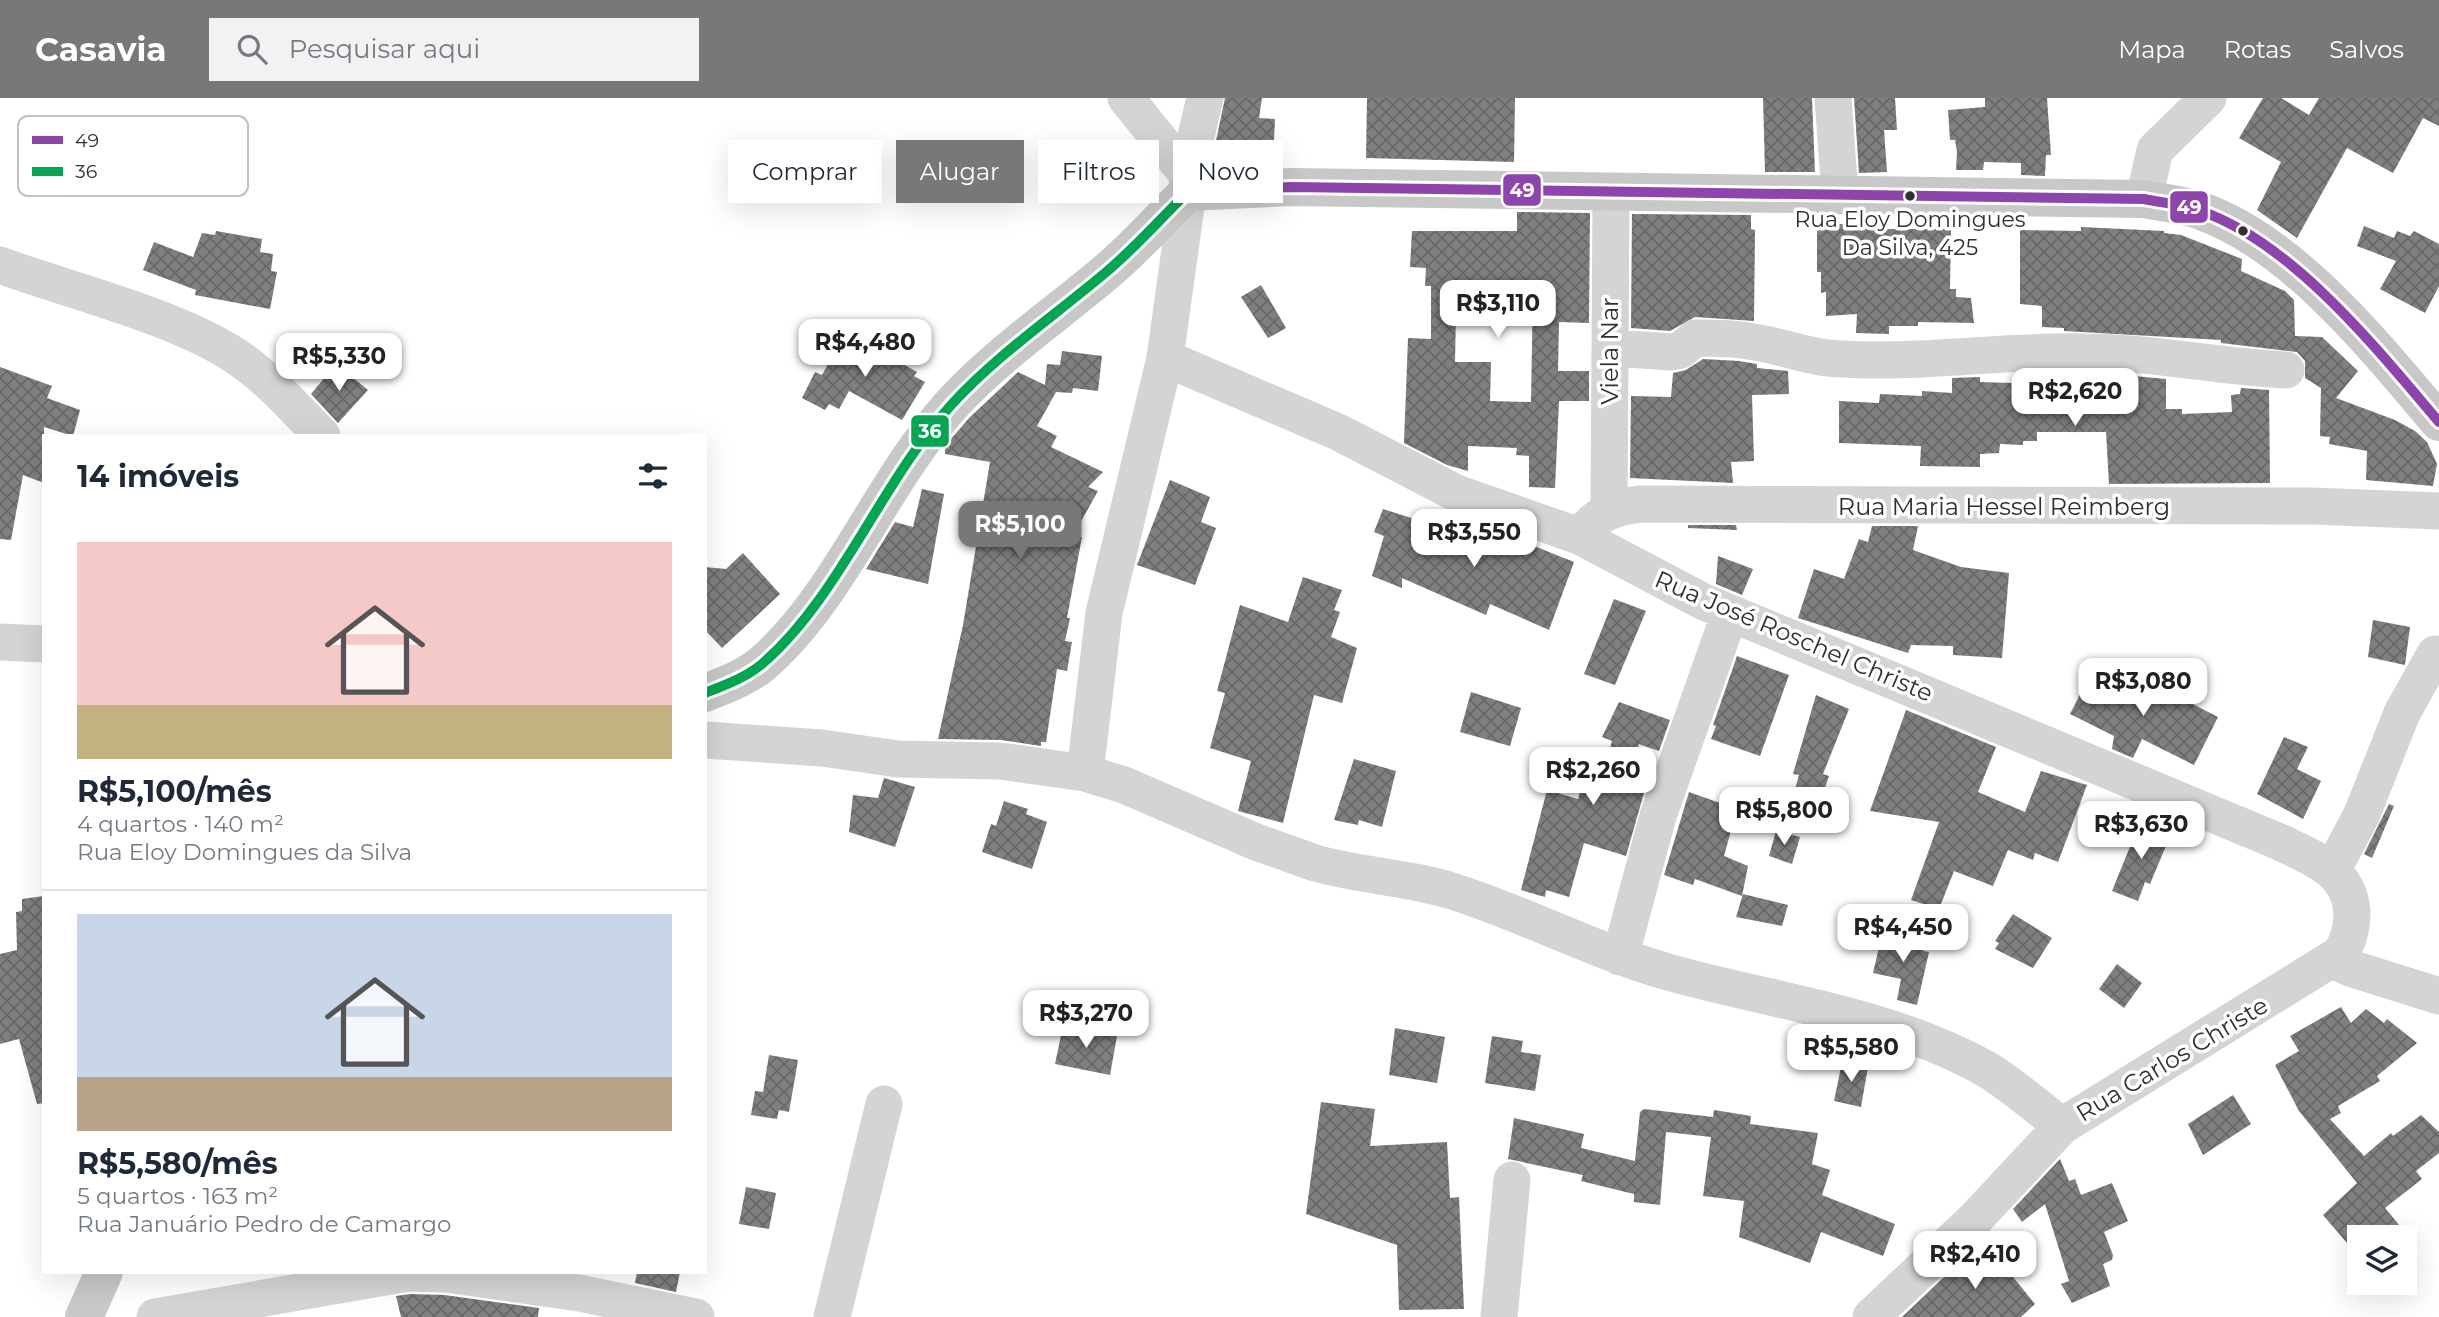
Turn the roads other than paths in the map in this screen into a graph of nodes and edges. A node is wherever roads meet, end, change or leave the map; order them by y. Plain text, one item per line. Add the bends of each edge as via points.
1 (1126, 98) edge
2 (1205, 98) edge
3 (1833, 98) edge
4 (2208, 98) edge
5 (1196, 140) edge
6 (1173, 163) edge
7 (1283, 187) edge
8 (1611, 192) junction
9 (1840, 196) junction
10 (1173, 199) edge
11 (2144, 199) junction
12 (1184, 203) edge
13 (0, 265) edge
14 (1611, 348) junction
15 (1165, 358) junction
16 (2286, 370) dead end
17 (2439, 422) edge
18 (320, 434) edge
19 (1609, 509) junction
20 (2439, 511) edge
21 (1579, 536) junction
22 (1730, 613) junction
23 (0, 642) edge
24 (42, 644) edge
25 (2435, 654) dead end
26 (707, 692) edge
27 (707, 740) edge
28 (1085, 773) junction
29 (2333, 869) junction
30 (1620, 957) junction
31 (2333, 960) junction
32 (2439, 996) edge
33 (884, 1104) dead end
34 (2062, 1126) junction
35 (1512, 1180) dead end
36 (103, 1274) edge
37 (402, 1274) edge
38 (446, 1274) edge
39 (84, 1317) edge
40 (155, 1317) edge
41 (696, 1317) edge
42 (832, 1317) edge
43 (1499, 1317) edge
44 (1871, 1317) edge

1 - 6 street
2 - 5 street
3 - 9 street
4 - 11 street via 2155,150
7 - 8 main road
8 - 9 main road
8 - 14 street, Viela Nar
9 - 11 main road
10 - 26 main road via 1108,271 953,403 901,467 816,603 787,639 740,679
11 - 17 main road via 2201,210 2275,248
12 - 15 street
13 - 18 street via 133,311 232,354
14 - 16 street via 1672,352 1695,338 1718,338 1838,359 2085,352 2159,355
14 - 19 street, Viela Nar
15 - 21 street, Rua José Roschel Christe via 1338,432 1456,494
15 - 28 street via 1104,613
19 - 20 street, Rua Maria Hessel Reimberg via 1639,504 1770,503
19 - 21 street
21 - 22 street, Rua José Roschel Christe
22 - 29 street, Rua José Roschel Christe via 2201,808
22 - 30 street via 1658,816
23 - 24 street
25 - 29 street via 2402,713 2362,814
27 - 28 street via 809,746 898,759 1000,761
28 - 30 street via 1292,856 1346,872 1411,880 1454,892
29 - 31 street via 2351,901 2352,920 2347,945
30 - 34 street via 1913,1037 1986,1069
31 - 32 street
31 - 34 street, Rua Carlos Christe
33 - 42 street
34 - 44 street, Rua Carlos Christe via 1975,1219
35 - 43 street
36 - 39 main road
37 - 40 street
38 - 41 street via 579,1293

